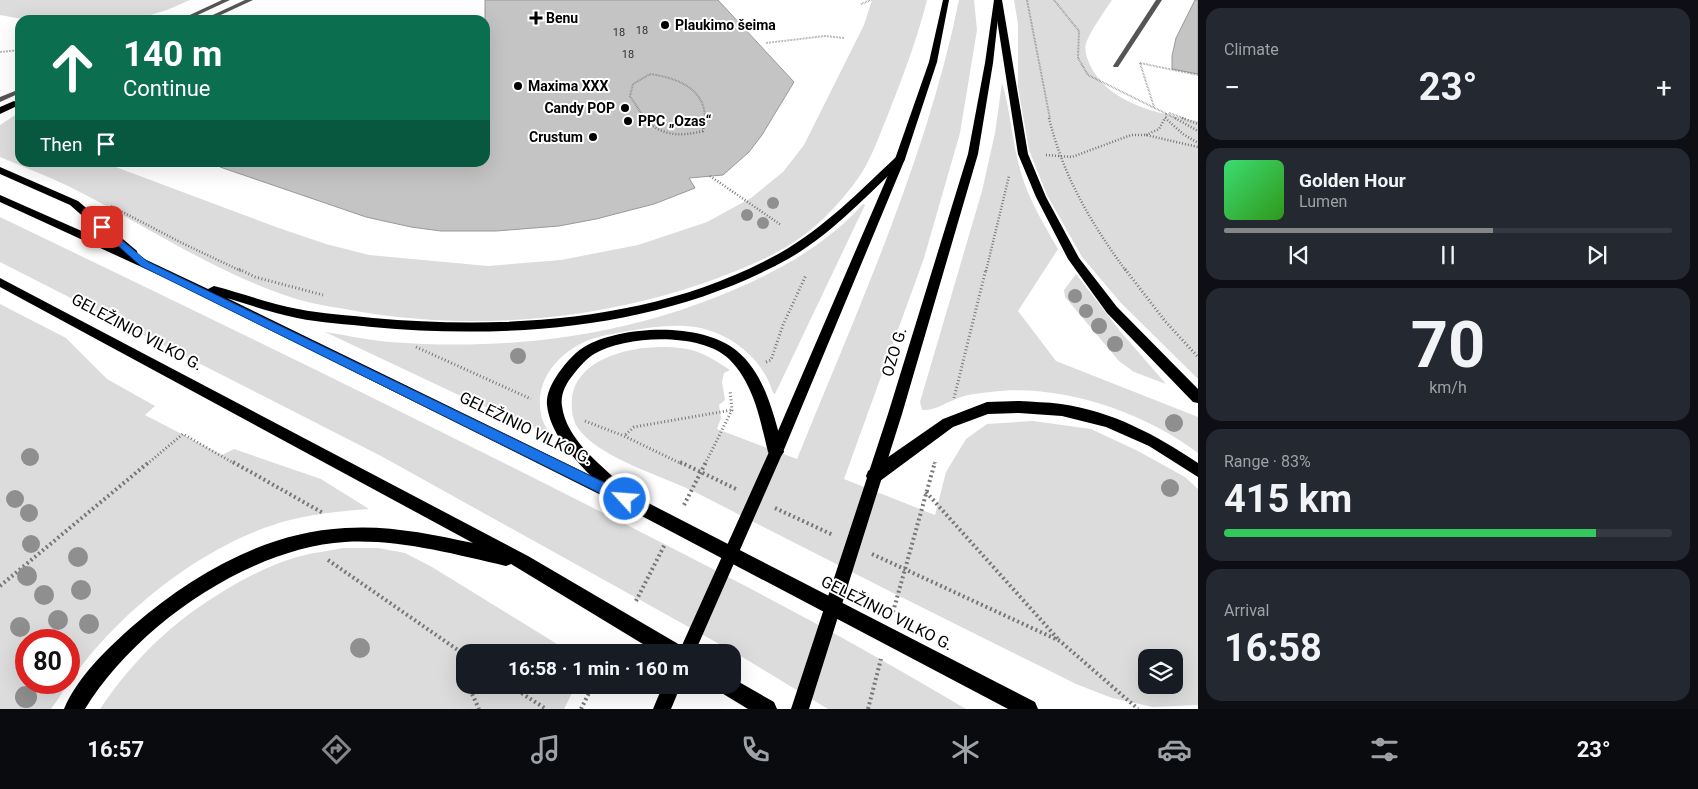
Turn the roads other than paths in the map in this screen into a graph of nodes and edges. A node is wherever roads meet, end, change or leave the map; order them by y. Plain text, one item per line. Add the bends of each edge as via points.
1 (227, 0) edge
2 (250, 0) edge
3 (946, 0) edge
4 (998, 0) edge
5 (1160, 0) edge
6 (193, 15) edge
7 (216, 15) edge
8 (1116, 66) dead end
9 (15, 93) edge
10 (0, 100) edge
11 (15, 104) edge
12 (0, 111) edge
13 (900, 159) junction
14 (0, 170) edge
15 (0, 198) edge
16 (145, 264) junction
17 (176, 278) junction
18 (0, 282) edge
19 (1198, 398) edge
20 (776, 452) junction
21 (1198, 471) edge
22 (874, 476) junction
23 (625, 499) junction
24 (522, 562) junction
25 (660, 644) edge
26 (691, 644) edge
27 (668, 694) edge
28 (741, 694) edge
29 (1023, 706) edge
30 (74, 709) edge
31 (662, 709) edge
32 (766, 709) edge
33 (800, 709) edge
34 (1041, 709) edge

1 - 6 street
2 - 7 street
3 - 13 main road via 933,62
4 - 19 highway via 1023,154 1041,196 1074,259 1112,310
4 - 22 main road, OZO G. via 974,154
5 - 8 street
9 - 10 street
11 - 12 highway
13 - 17 highway via 830,222 786,255 755,272 708,291 605,315 481,328 412,326 292,313
13 - 20 main road
14 - 16 highway via 74,203
15 - 16 highway, GELEŽINIO VILKO G.
16 - 17 highway, GELEŽINIO VILKO G.
17 - 23 highway, GELEŽINIO VILKO G.
18 - 24 highway, GELEŽINIO VILKO G.
20 - 23 highway via 758,388 730,352 681,334 617,340 592,348 573,363 560,383 554,404 558,422 575,447
20 - 26 main road
21 - 22 highway via 1154,442 1118,426 1062,410 1019,406 987,408 948,423
22 - 33 main road, OZO G.
23 - 29 highway, GELEŽINIO VILKO G.
24 - 25 highway, GELEŽINIO VILKO G.
24 - 30 highway via 430,542 374,535 321,537 276,548 225,569 178,599 126,643 87,687
27 - 31 main road
28 - 32 highway
29 - 34 highway, GELEŽINIO VILKO G.

